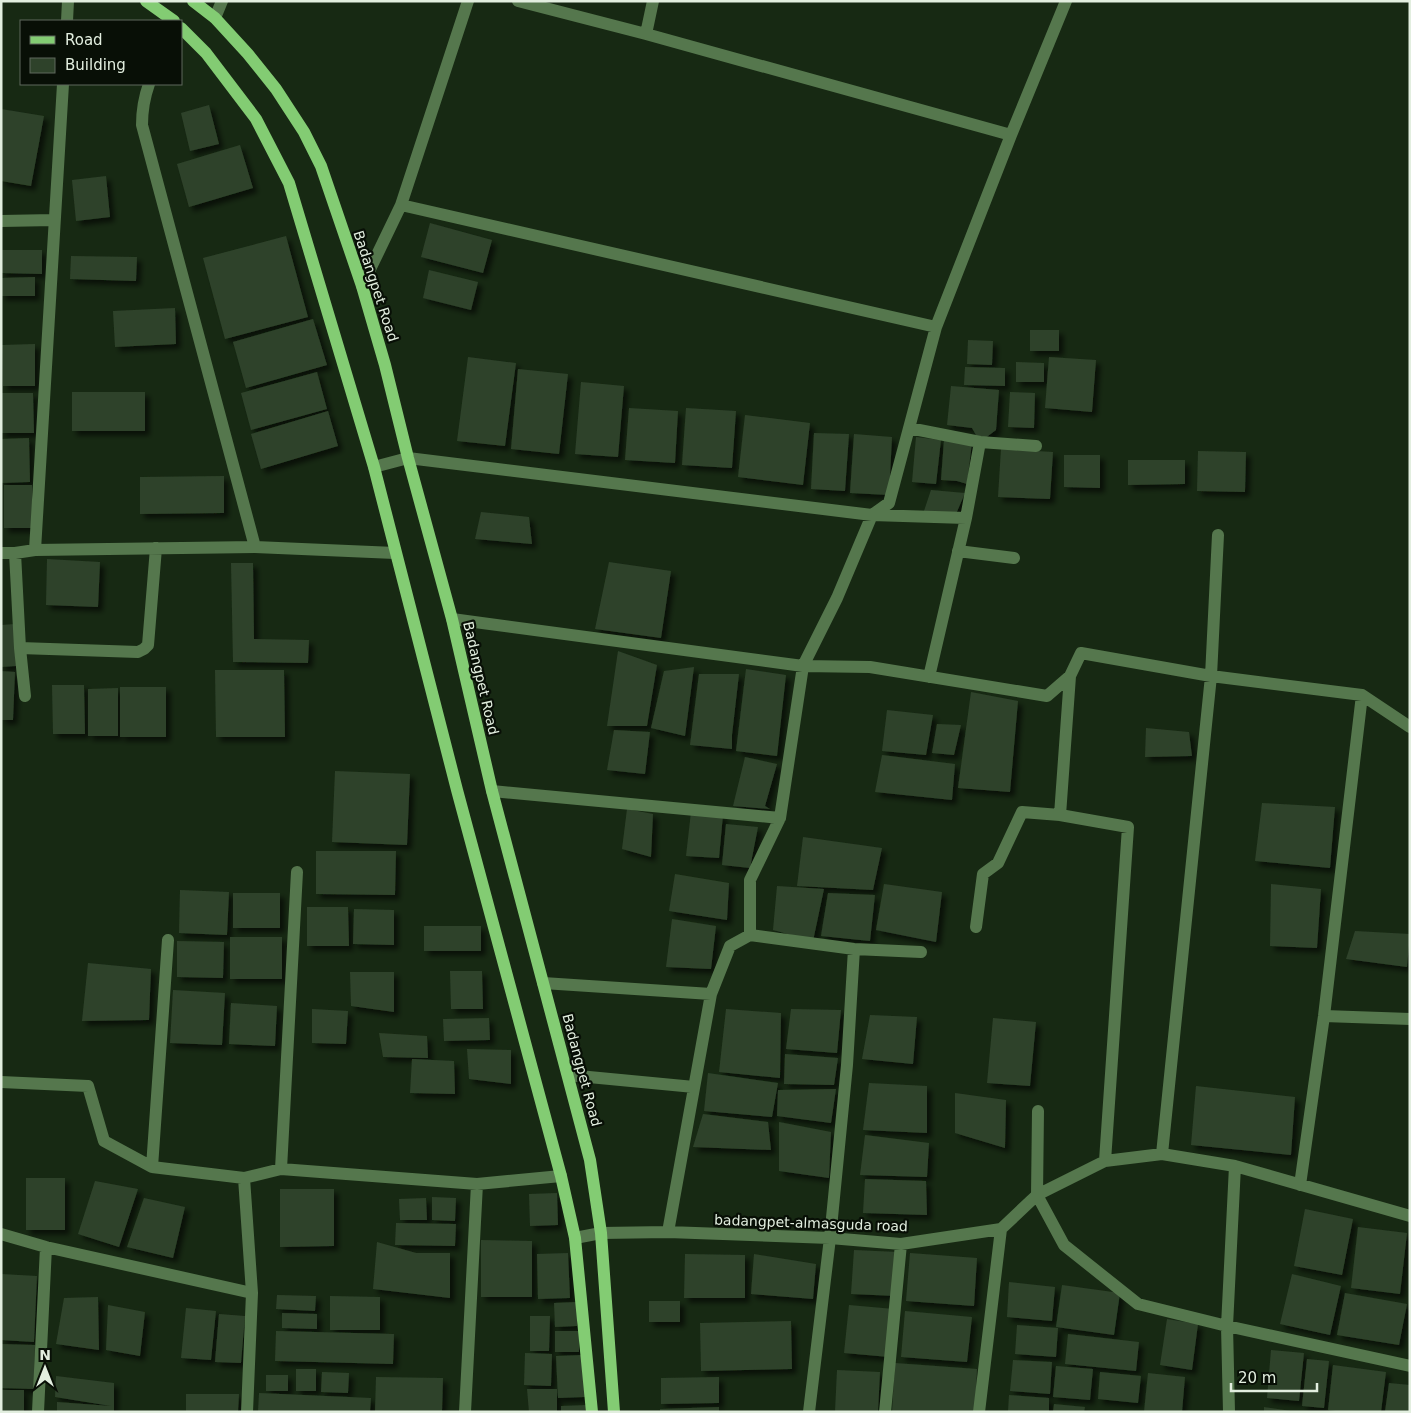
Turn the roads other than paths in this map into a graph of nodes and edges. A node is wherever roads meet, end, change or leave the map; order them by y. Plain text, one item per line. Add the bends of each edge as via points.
1 (68, 1) edge
2 (146, 1) edge
3 (193, 1) edge
4 (222, 1) edge
5 (468, 1) edge
6 (518, 1) edge
7 (653, 1) edge
8 (1066, 1) edge
9 (215, 18) junction
10 (67, 20) edge
11 (173, 20) edge
12 (182, 29) edge
13 (646, 34) junction
14 (63, 85) edge
15 (149, 85) edge
16 (1011, 135) junction
17 (401, 205) junction
18 (1, 220) edge
19 (54, 220) junction
20 (362, 286) junction
21 (936, 327) junction
22 (909, 428) junction
23 (980, 442) junction
24 (1036, 446) dead end
25 (408, 458) junction
26 (374, 467) junction
27 (872, 515) junction
28 (966, 518) junction
29 (1218, 534) dead end
30 (255, 547) junction
31 (156, 548) junction
32 (36, 550) junction
33 (958, 551) junction
34 (1, 553) edge
35 (16, 553) junction
36 (395, 553) junction
37 (1014, 558) dead end
38 (452, 619) junction
39 (20, 648) junction
40 (802, 666) junction
41 (1070, 676) junction
42 (1211, 676) junction
43 (929, 677) junction
44 (1362, 695) junction
45 (26, 696) dead end
46 (1410, 727) edge
47 (492, 791) junction
48 (1060, 815) junction
49 (780, 818) junction
50 (297, 872) dead end
51 (976, 927) dead end
52 (750, 935) junction
53 (168, 940) dead end
54 (854, 949) junction
55 (920, 952) dead end
56 (543, 983) junction
57 (711, 994) junction
58 (1324, 1016) junction
59 (1410, 1020) edge
60 (568, 1075) junction
61 (1, 1082) edge
62 (694, 1087) junction
63 (1038, 1111) dead end
64 (1162, 1154) junction
65 (1104, 1161) junction
66 (1235, 1166) junction
67 (152, 1167) junction
68 (281, 1168) junction
69 (561, 1176) junction
70 (244, 1178) junction
71 (477, 1184) junction
72 (1300, 1185) junction
73 (1037, 1195) junction
74 (1410, 1216) edge
75 (1001, 1229) junction
76 (668, 1232) junction
77 (601, 1233) junction
78 (1, 1234) edge
79 (575, 1238) junction
80 (830, 1238) junction
81 (901, 1244) junction
82 (46, 1247) junction
83 (252, 1293) junction
84 (1227, 1326) junction
85 (1410, 1366) edge
86 (38, 1412) edge
87 (247, 1412) edge
88 (465, 1412) edge
89 (592, 1412) edge
90 (614, 1412) edge
91 (809, 1412) edge
92 (885, 1412) edge
93 (979, 1412) edge
94 (1229, 1412) edge

1 - 10 street
2 - 11 main road
3 - 9 main road, Badangpet Road
4 - 9 street
5 - 17 street
6 - 13 street
7 - 13 street
8 - 16 street
9 - 20 main road, Badangpet Road via 276,89 304,132 321,166
12 - 26 main road via 206,53 256,119 289,183
13 - 16 street
14 - 19 street
15 - 30 street via 142,125
16 - 21 street
17 - 20 street
17 - 21 street
18 - 19 street
19 - 32 street
20 - 25 main road, Badangpet Road
21 - 22 street
22 - 23 street
22 - 27 street via 889,503
23 - 24 street
23 - 28 street
25 - 26 street
25 - 27 street
25 - 38 main road, Badangpet Road
26 - 36 main road
27 - 28 street
27 - 40 street via 837,598
28 - 33 street
29 - 42 street
30 - 31 street
30 - 36 street
31 - 32 street
31 - 39 street via 148,645 144,649 138,652
32 - 35 street
33 - 37 street
33 - 43 street
34 - 35 street
35 - 39 street
36 - 69 main road
38 - 40 street
38 - 47 main road, Badangpet Road
39 - 45 street
40 - 43 street via 870,667
40 - 49 street
41 - 42 street via 1081,653
41 - 43 street via 1047,696
41 - 48 street
42 - 44 street
42 - 64 street
44 - 46 street
44 - 58 street
47 - 49 street
47 - 56 main road, Badangpet Road
48 - 51 street via 1022,812 998,863 983,874
48 - 65 street via 1128,827
49 - 52 street via 750,880
50 - 68 street
52 - 54 street
52 - 57 street via 730,946
53 - 67 street
54 - 55 street
54 - 80 street via 847,1065
56 - 57 street
56 - 60 main road, Badangpet Road
57 - 62 street
58 - 59 street
58 - 72 street
60 - 62 street
60 - 77 main road, Badangpet Road via 590,1160
61 - 67 street via 88,1086 104,1142
62 - 76 street
63 - 73 street
64 - 65 street
64 - 66 street
65 - 73 street
66 - 72 street
66 - 84 street
67 - 70 street
68 - 70 street
68 - 71 street
69 - 71 street
69 - 79 main road
70 - 83 street
71 - 88 street
72 - 74 street
73 - 75 street
73 - 84 street via 1064,1245 1138,1304
75 - 81 street, badangpet-almasguda road
75 - 93 street
76 - 77 street, badangpet-almasguda road
76 - 80 street, badangpet-almasguda road
77 - 79 street, badangpet-almasguda road
77 - 90 main road, Badangpet Road
78 - 82 street
79 - 89 main road
80 - 81 street, badangpet-almasguda road
80 - 91 street
81 - 92 street
82 - 83 street
82 - 86 street
83 - 87 street
84 - 85 street
84 - 94 street

